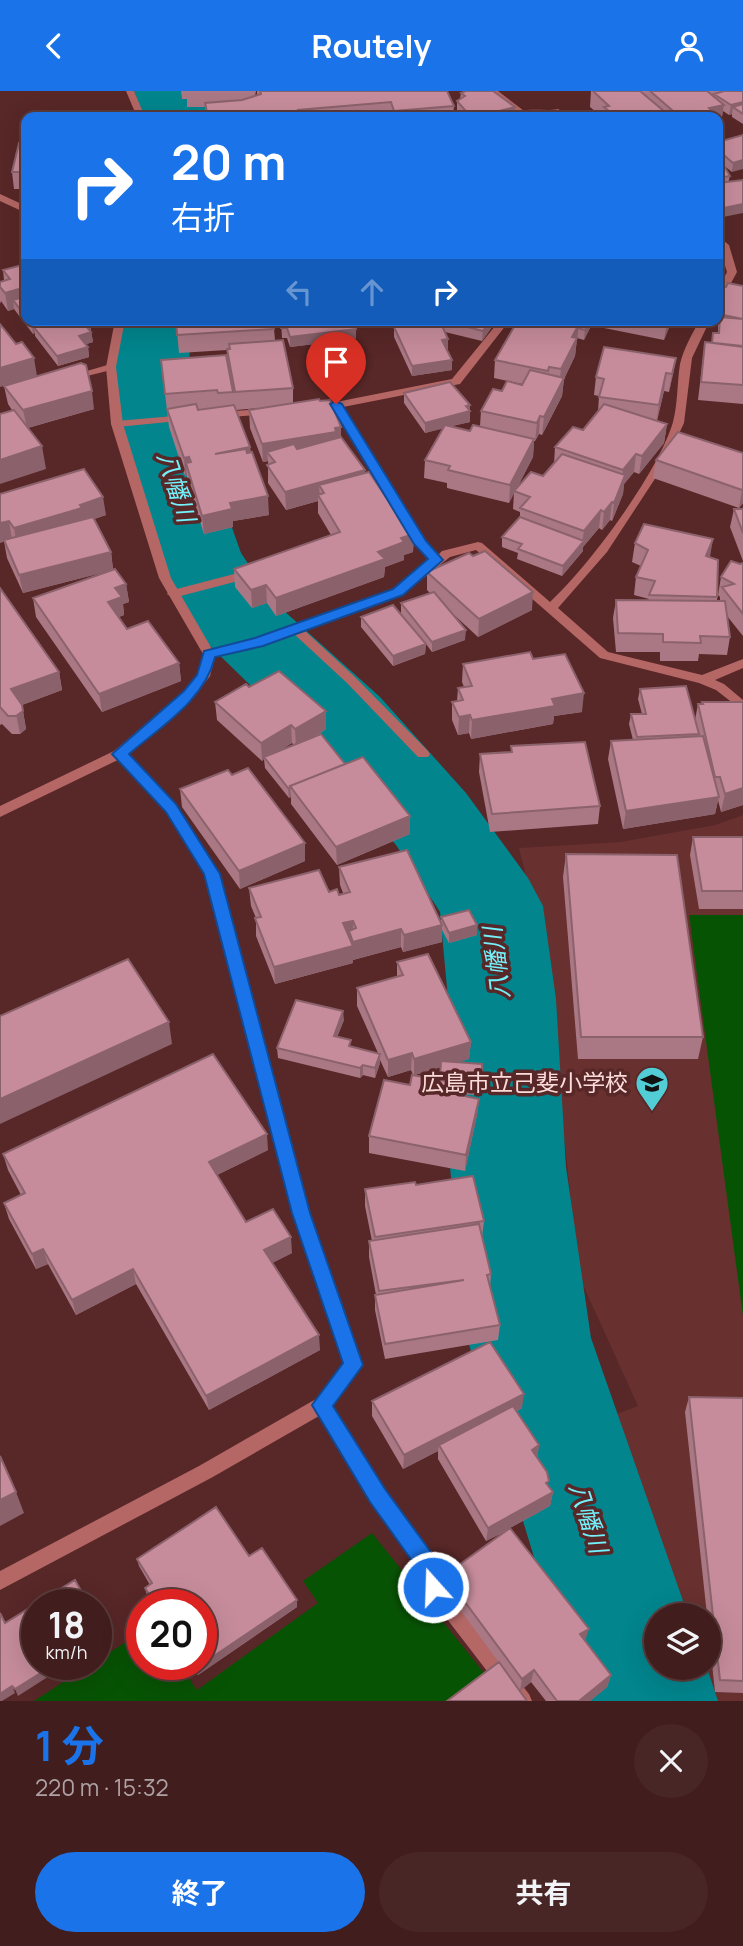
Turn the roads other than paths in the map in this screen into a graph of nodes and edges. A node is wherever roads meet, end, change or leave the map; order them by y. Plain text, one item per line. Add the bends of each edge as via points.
1 (130, 91) edge
2 (492, 91) edge
3 (139, 112) edge
4 (521, 112) edge
5 (0, 197) edge
6 (21, 208) edge
7 (723, 244) edge
8 (737, 272) edge
9 (723, 291) edge
10 (119, 326) edge
11 (501, 326) edge
12 (702, 326) edge
13 (111, 367) junction
14 (57, 382) edge
15 (284, 410) edge
16 (117, 424) junction
17 (436, 560) junction
18 (234, 578) edge
19 (173, 594) junction
20 (551, 608) junction
21 (289, 631) junction
22 (209, 654) junction
23 (743, 663) edge
24 (703, 680) junction
25 (743, 707) edge
26 (119, 754) junction
27 (423, 754) dead end
28 (0, 812) edge
29 (322, 1405) junction
30 (0, 1581) edge
31 (522, 1701) edge

1 - 3 street
2 - 4 street
5 - 6 street
7 - 8 street
8 - 9 street
10 - 13 street
11 - 17 street via 456,382 331,405
12 - 20 street via 690,350 678,423 669,446 566,597
13 - 14 street
13 - 16 street
15 - 16 street
16 - 19 street
17 - 20 street via 478,546
17 - 21 street via 398,592
18 - 19 street
19 - 22 street
20 - 24 street via 604,655
21 - 22 street
21 - 27 street via 351,680
22 - 26 street via 204,676 189,694
23 - 24 street
24 - 25 street via 720,687
26 - 28 street
26 - 29 street via 171,808 212,874 301,1213 354,1365
29 - 30 street
29 - 31 street via 377,1496 433,1573 433,1587

